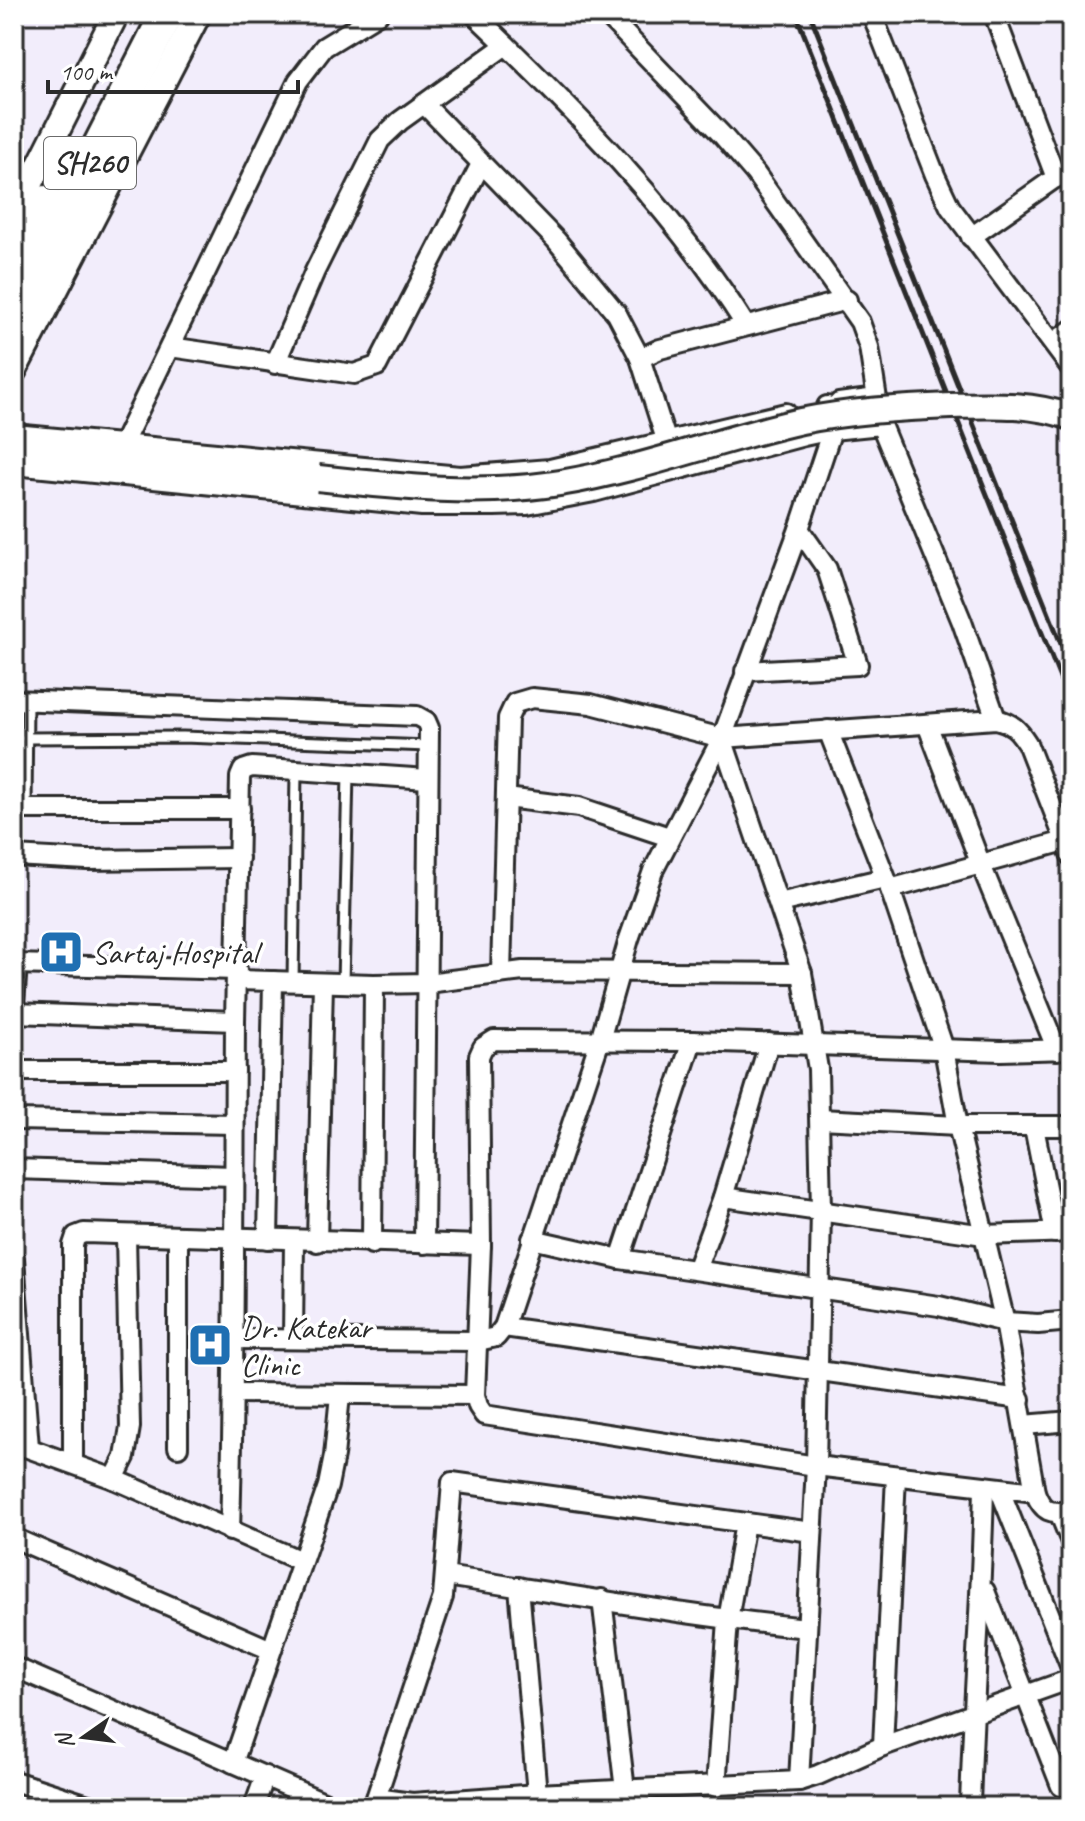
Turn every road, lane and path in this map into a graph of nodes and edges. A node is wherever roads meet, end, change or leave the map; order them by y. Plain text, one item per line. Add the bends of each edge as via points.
1 (116, 14) edge
2 (142, 14) edge
3 (167, 14) edge
4 (198, 14) edge
5 (378, 14) edge
6 (474, 14) edge
7 (606, 14) edge
8 (872, 14) edge
9 (994, 14) edge
10 (506, 45) junction
11 (424, 104) junction
12 (481, 164) junction
13 (1064, 172) edge
14 (14, 216) edge
15 (971, 237) junction
16 (14, 263) edge
17 (847, 300) junction
18 (14, 313) edge
19 (746, 326) junction
20 (1071, 330) edge
21 (1054, 342) junction
22 (170, 347) junction
23 (640, 358) junction
24 (275, 364) junction
25 (1071, 368) edge
26 (14, 370) edge
27 (877, 398) junction
28 (827, 404) junction
29 (1071, 417) edge
30 (881, 425) junction
31 (832, 430) junction
32 (14, 434) edge
33 (667, 441) junction
34 (123, 443) junction
35 (14, 448) edge
36 (14, 465) edge
37 (676, 471) junction
38 (799, 529) junction
39 (745, 671) junction
40 (20, 700) edge
41 (996, 719) junction
42 (927, 724) junction
43 (828, 730) junction
44 (26, 738) junction
45 (722, 738) junction
46 (429, 746) junction
47 (296, 771) junction
48 (348, 774) junction
49 (428, 779) junction
50 (506, 798) junction
51 (26, 809) joint
52 (240, 809) junction
53 (669, 837) junction
54 (1068, 849) edge
55 (14, 856) edge
56 (239, 858) junction
57 (981, 865) junction
58 (888, 884) junction
59 (779, 903) junction
60 (15, 964) edge
61 (620, 971) junction
62 (501, 973) junction
63 (802, 973) junction
64 (237, 975) junction
65 (273, 981) junction
66 (293, 982) junction
67 (323, 983) junction
68 (343, 983) junction
69 (427, 983) junction
70 (374, 984) junction
71 (14, 1005) edge
72 (14, 1013) edge
73 (235, 1021) junction
74 (600, 1040) junction
75 (692, 1041) junction
76 (769, 1043) junction
77 (816, 1044) junction
78 (944, 1049) junction
79 (1064, 1049) edge
80 (14, 1071) edge
81 (235, 1071) junction
82 (820, 1119) junction
83 (14, 1120) edge
84 (234, 1124) junction
85 (958, 1126) junction
86 (1071, 1126) edge
87 (1034, 1127) junction
88 (14, 1169) edge
89 (233, 1176) junction
90 (723, 1197) junction
91 (821, 1210) junction
92 (1063, 1232) edge
93 (126, 1235) junction
94 (984, 1235) junction
95 (178, 1236) junction
96 (236, 1238) junction
97 (268, 1239) junction
98 (532, 1239) junction
99 (294, 1240) junction
100 (317, 1242) junction
101 (372, 1244) junction
102 (424, 1244) junction
103 (481, 1245) junction
104 (14, 1259) edge
105 (620, 1259) junction
106 (696, 1270) junction
107 (820, 1290) junction
108 (1071, 1321) edge
109 (1005, 1322) junction
110 (504, 1327) junction
111 (233, 1339) junction
112 (293, 1339) junction
113 (478, 1341) junction
114 (819, 1370) junction
115 (233, 1393) junction
116 (340, 1395) junction
117 (475, 1395) junction
118 (1020, 1399) junction
119 (1071, 1421) edge
120 (1024, 1425) junction
121 (22, 1445) edge
122 (178, 1447) dead end
123 (73, 1462) junction
124 (816, 1466) junction
125 (896, 1476) junction
126 (114, 1479) junction
127 (992, 1487) junction
128 (1035, 1492) junction
129 (1065, 1512) edge
130 (745, 1523) junction
131 (230, 1531) junction
132 (812, 1532) junction
133 (14, 1538) edge
134 (1071, 1542) edge
135 (301, 1561) junction
136 (445, 1576) junction
137 (982, 1584) junction
138 (519, 1587) junction
139 (602, 1599) junction
140 (728, 1620) junction
141 (807, 1628) junction
142 (271, 1650) junction
143 (14, 1667) edge
144 (1071, 1668) edge
145 (1071, 1679) edge
146 (1027, 1696) junction
147 (972, 1716) junction
148 (883, 1746) junction
149 (233, 1763) junction
150 (265, 1776) junction
151 (14, 1781) edge
152 (799, 1781) junction
153 (1061, 1786) dead end
154 (716, 1787) junction
155 (625, 1790) junction
156 (537, 1794) junction
157 (44, 1799) edge
158 (374, 1802) edge
159 (94, 1807) edge
160 (254, 1807) edge
161 (335, 1807) edge
162 (970, 1807) edge

1 - 14 street
2 - 16 highway
3 - 18 highway, SH260
4 - 26 street
5 - 22 street via 324,47 298,81
6 - 10 street
7 - 17 street via 755,173
8 - 15 street via 935,175
9 - 13 street
10 - 11 street
10 - 19 street via 624,166 719,283
11 - 12 street
11 - 24 street via 388,130 372,153
12 - 23 street via 556,240 617,314
12 - 24 street via 377,366 354,374
13 - 15 street
15 - 21 street
17 - 19 street
17 - 27 street via 869,347
19 - 23 street
20 - 21 street
21 - 25 street
22 - 24 street
22 - 34 street
23 - 33 street
27 - 28 street
27 - 30 street
28 - 31 street
28 - 33 street
29 - 35 street, bridge via 1007,405 862,411 800,421 592,476 521,488 445,491
30 - 31 street
30 - 41 street
31 - 37 street
31 - 38 street
32 - 34 street
33 - 34 street via 550,469 460,476
33 - 37 street
36 - 37 street via 459,507 527,505
38 - 39 street
38 - 39 street via 827,569 858,665
39 - 45 street
40 - 44 lane
40 - 46 street via 417,716 429,728
41 - 42 street
41 - 54 street via 1009,722 1027,743
42 - 43 street
42 - 57 street
43 - 45 street
43 - 58 street
44 - 46 lane
44 - 51 lane
45 - 50 street via 591,704 532,698 515,703 508,718
45 - 53 street
45 - 59 street
46 - 49 street
47 - 48 street
47 - 52 street via 243,770
47 - 66 lane
48 - 49 street
48 - 68 lane
49 - 69 street
50 - 53 street via 579,807
50 - 62 street
51 - 52 street
52 - 56 street
53 - 61 street
54 - 57 street
55 - 56 street
56 - 64 street
57 - 58 street
57 - 79 street
58 - 59 street
58 - 78 street
59 - 63 street
60 - 64 street
60 - 71 street
61 - 62 street
61 - 63 street
61 - 74 street
62 - 69 street
63 - 77 street
64 - 65 street
64 - 73 street
65 - 66 street
65 - 97 street
66 - 67 street
67 - 68 street
67 - 100 street
68 - 70 street
69 - 70 street
69 - 102 street
70 - 101 street
72 - 73 street
73 - 81 street
74 - 75 street
74 - 98 street
74 - 103 street via 494,1040 483,1047
75 - 76 street
75 - 105 street
76 - 77 street
76 - 90 street
77 - 78 street
77 - 82 street
78 - 79 street
78 - 85 street
80 - 81 street
81 - 84 street
82 - 85 street
82 - 91 street
83 - 84 street
84 - 89 street
85 - 87 street
85 - 94 street
86 - 87 street
87 - 92 street
88 - 89 street
89 - 96 street
90 - 91 street
90 - 106 street
91 - 94 street
91 - 107 street
92 - 94 street
93 - 95 street
93 - 123 street via 84,1233 73,1245
93 - 126 street via 130,1427 125,1457
94 - 109 street
95 - 96 street
95 - 122 street
96 - 97 street
96 - 111 street
97 - 99 street
98 - 105 street
98 - 110 street
99 - 100 street
99 - 112 street
100 - 101 street
101 - 102 street
102 - 103 street
103 - 113 street
104 - 121 street
105 - 106 street
106 - 107 street
107 - 109 street via 939,1306
107 - 114 street
108 - 109 street
109 - 118 street
110 - 113 street via 496,1337
110 - 114 street
111 - 112 street
111 - 115 street
112 - 113 street
113 - 117 street
114 - 118 street
114 - 124 street
115 - 116 street
115 - 131 street
116 - 117 street
116 - 135 street via 328,1486
117 - 124 street via 484,1415 493,1418
118 - 120 street
119 - 120 street
120 - 128 street
121 - 123 street
123 - 126 street
124 - 125 street
124 - 132 street
125 - 127 street
125 - 148 street
126 - 131 street
127 - 128 street
127 - 137 street
127 - 144 street
128 - 129 street via 1039,1505
129 - 134 street
130 - 132 street
130 - 136 street via 452,1482
130 - 140 street
131 - 135 street
132 - 141 street
133 - 142 street
135 - 142 street
136 - 138 street
136 - 158 street via 443,1597
137 - 146 street
137 - 147 street
138 - 139 street
138 - 156 street
139 - 140 street
139 - 155 street
140 - 141 street
140 - 154 street
141 - 152 street
142 - 149 street
143 - 149 street
145 - 146 street
146 - 147 street
146 - 153 street
147 - 148 street
147 - 162 street
148 - 152 street
149 - 150 street
150 - 160 street
150 - 161 street
151 - 157 street
152 - 154 street
154 - 155 street
155 - 156 street
156 - 158 street
157 - 159 street

